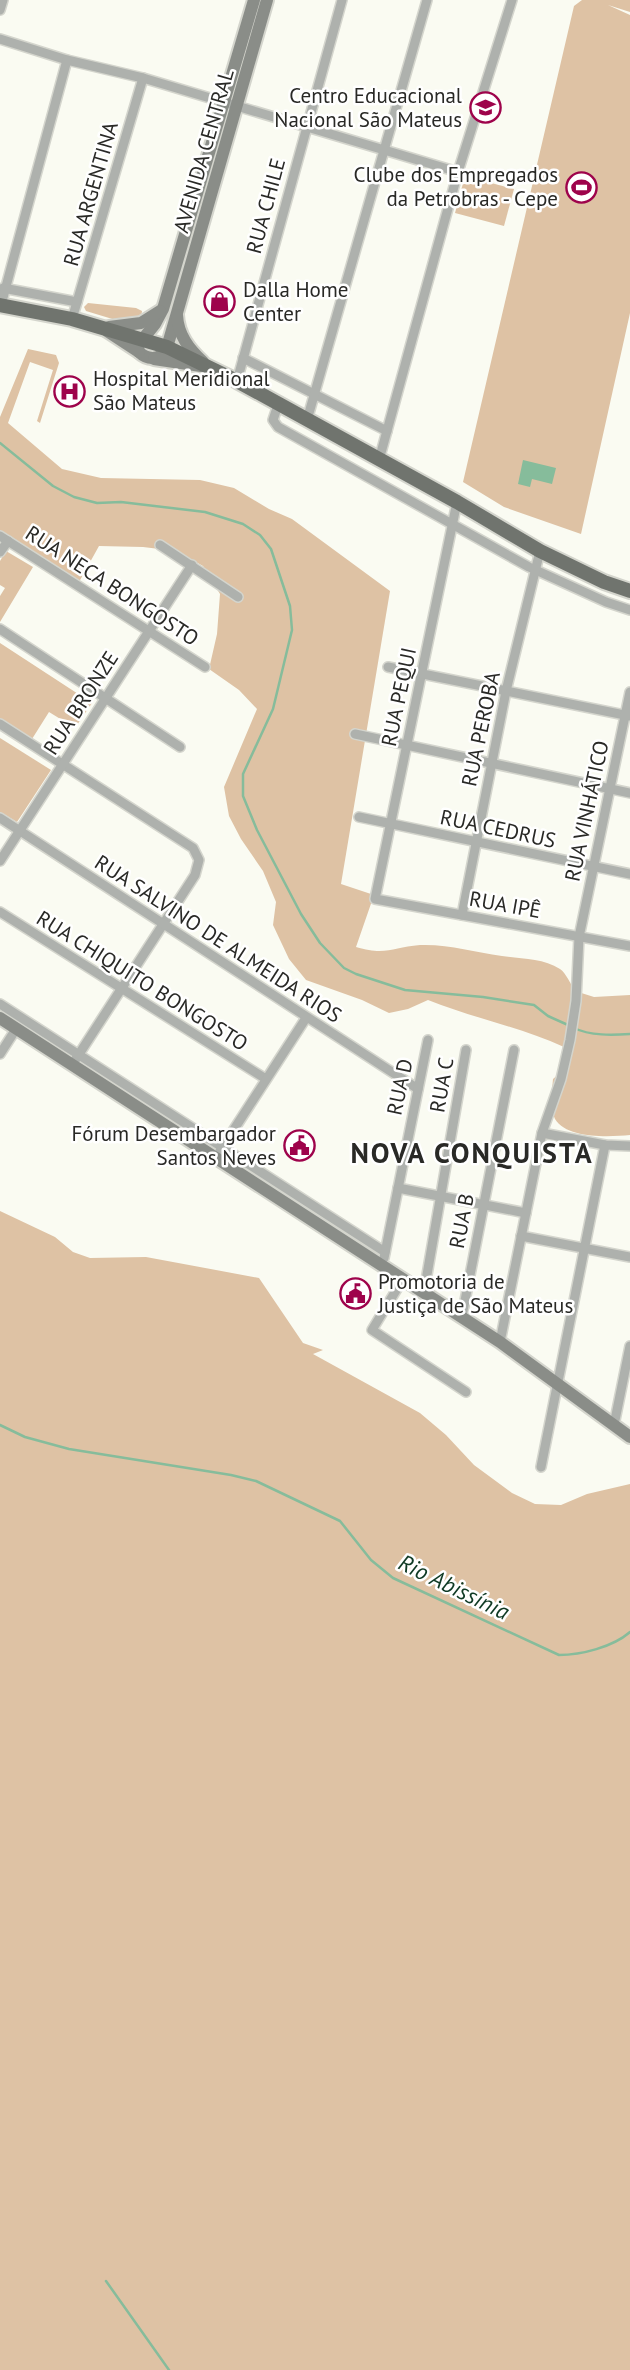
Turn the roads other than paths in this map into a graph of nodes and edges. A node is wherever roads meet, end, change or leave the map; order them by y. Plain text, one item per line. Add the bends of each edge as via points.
1 (3, 0) edge
2 (254, 0) edge
3 (267, 0) edge
4 (342, 0) edge
5 (427, 0) edge
6 (512, 0) edge
7 (0, 10) edge
8 (0, 39) edge
9 (66, 60) junction
10 (143, 78) junction
11 (222, 103) junction
12 (237, 107) junction
13 (306, 128) junction
14 (384, 151) junction
15 (458, 172) junction
16 (3, 288) edge
17 (77, 302) junction
18 (1, 305) edge
19 (170, 311) junction
20 (72, 319) junction
21 (101, 327) junction
22 (140, 345) junction
23 (167, 347) junction
24 (153, 358) junction
25 (243, 358) junction
26 (209, 367) junction
27 (237, 381) junction
28 (314, 393) junction
29 (278, 405) junction
30 (307, 420) junction
31 (387, 430) junction
32 (379, 460) junction
33 (457, 502) junction
34 (452, 524) junction
35 (4, 538) edge
36 (160, 545) dead end
37 (540, 551) junction
38 (0, 552) edge
39 (192, 565) junction
40 (535, 570) junction
41 (630, 591) edge
42 (238, 597) dead end
43 (630, 610) edge
44 (0, 629) edge
45 (149, 629) junction
46 (205, 667) dead end
47 (388, 667) dead end
48 (421, 673) junction
49 (506, 691) junction
50 (630, 692) edge
51 (105, 698) junction
52 (628, 715) edge
53 (0, 724) edge
54 (355, 734) dead end
55 (407, 745) junction
56 (180, 747) dead end
57 (62, 764) junction
58 (492, 764) junction
59 (610, 789) junction
60 (630, 793) edge
61 (359, 817) dead end
62 (0, 818) edge
63 (390, 824) junction
64 (20, 832) junction
65 (476, 842) junction
66 (0, 861) edge
67 (594, 866) junction
68 (630, 874) edge
69 (374, 899) joint
70 (0, 912) edge
71 (462, 915) junction
72 (163, 923) junction
73 (579, 937) junction
74 (630, 946) edge
75 (121, 989) junction
76 (0, 1004) edge
77 (0, 1018) edge
78 (306, 1018) junction
79 (16, 1029) junction
80 (428, 1040) dead end
81 (466, 1050) dead end
82 (514, 1050) dead end
83 (0, 1054) edge
84 (75, 1060) junction
85 (266, 1079) junction
86 (418, 1089) junction
87 (542, 1133) junction
88 (605, 1144) junction
89 (630, 1146) edge
90 (220, 1152) junction
91 (398, 1188) junction
92 (440, 1196) junction
93 (484, 1205) junction
94 (526, 1213) junction
95 (521, 1236) junction
96 (585, 1248) junction
97 (630, 1257) edge
98 (383, 1259) junction
99 (403, 1279) junction
100 (424, 1292) junction
101 (462, 1316) junction
102 (500, 1342) junction
103 (630, 1346) edge
104 (557, 1381) junction
105 (466, 1392) dead end
106 (614, 1425) junction
107 (630, 1437) edge
108 (541, 1467) dead end

1 - 7 street
2 - 11 street, AVENIDA CENTRAL
3 - 12 street, AVENIDA CENTRAL
4 - 13 street, RUA CHILE
5 - 14 street
6 - 15 street
8 - 9 street
9 - 10 street
9 - 16 street
10 - 11 street
10 - 17 street, RUA ARGENTINA
11 - 12 street
11 - 19 street, AVENIDA CENTRAL
12 - 13 street
12 - 19 street, AVENIDA CENTRAL
13 - 14 street
13 - 25 street, RUA CHILE
14 - 15 street
14 - 28 street
15 - 31 street
16 - 17 street
16 - 18 street
17 - 20 street, RUA ARGENTINA
18 - 20 main road
19 - 21 street via 141,323
19 - 22 street
19 - 23 street
19 - 26 street via 187,345
20 - 21 main road
21 - 22 main road
22 - 23 main road
22 - 24 street via 145,357
23 - 24 street via 162,356
23 - 26 main road
24 - 26 street
25 - 27 street, RUA CHILE
25 - 28 street
26 - 27 main road
27 - 29 main road
28 - 30 street
28 - 31 street
29 - 30 main road
29 - 34 street via 273,420 278,427
30 - 32 main road
31 - 32 street
32 - 33 main road
33 - 34 street, RUA PEQUI
33 - 37 main road
34 - 40 street
34 - 48 street, RUA PEQUI
35 - 38 street
35 - 45 street, RUA NECA BONGOSTO
36 - 39 street
37 - 40 street, RUA PEROBA
37 - 41 main road
39 - 42 street
39 - 45 street, RUA BRONZE
40 - 43 street
40 - 49 street, RUA PEROBA
44 - 51 street
45 - 46 street, RUA NECA BONGOSTO
45 - 51 street, RUA BRONZE
47 - 48 street
48 - 49 street
48 - 55 street, RUA PEQUI
49 - 52 street
49 - 58 street, RUA PEROBA
50 - 52 street, RUA VINHÁTICO
51 - 56 street
51 - 57 street, RUA BRONZE
52 - 59 street, RUA VINHÁTICO
53 - 57 street
54 - 55 street
55 - 58 street
55 - 63 street, RUA PEQUI
57 - 64 street, RUA BRONZE
57 - 72 street via 192,848 199,860 195,875
58 - 59 street
58 - 65 street, RUA PEROBA
59 - 60 street
59 - 67 street, RUA VINHÁTICO
61 - 63 street, RUA CEDRUS
62 - 64 street, RUA SALVINO DE ALMEIDA RIOS
63 - 65 street, RUA CEDRUS
63 - 69 street, RUA PEQUI
64 - 66 street, RUA BRONZE
64 - 72 street, RUA SALVINO DE ALMEIDA RIOS
65 - 67 street, RUA CEDRUS
65 - 71 street, RUA PEROBA
67 - 68 street, RUA CEDRUS
67 - 73 street, RUA VINHÁTICO
69 - 71 street, RUA IPÊ
70 - 75 street, RUA CHIQUITO BONGOSTO
71 - 73 street, RUA IPÊ
72 - 75 street
72 - 78 street, RUA SALVINO DE ALMEIDA RIOS
73 - 74 street, RUA IPÊ
73 - 87 street, RUA VINHÁTICO via 570,1040
75 - 84 street
75 - 85 street, RUA CHIQUITO BONGOSTO
76 - 84 street
77 - 79 street
78 - 85 street
78 - 86 street, RUA SALVINO DE ALMEIDA RIOS
79 - 83 street
79 - 84 street
80 - 86 street, RUA D
81 - 92 street, RUA C
82 - 93 street, RUA B
84 - 90 street
85 - 90 street
86 - 91 street, RUA D
87 - 88 street
87 - 94 street, RUA VINHÁTICO
88 - 89 street
88 - 96 street
90 - 98 street
91 - 92 street
91 - 98 street, RUA D
92 - 93 street
92 - 100 street, RUA C
93 - 94 street
93 - 101 street, RUA B
94 - 95 street, RUA VINHÁTICO
95 - 96 street
95 - 102 street, RUA VINHÁTICO
96 - 97 street
96 - 104 street
98 - 99 street
99 - 100 street
99 - 105 street via 372,1330
100 - 101 street
101 - 102 street
102 - 104 street
103 - 106 street
104 - 106 street
104 - 108 street
106 - 107 street

